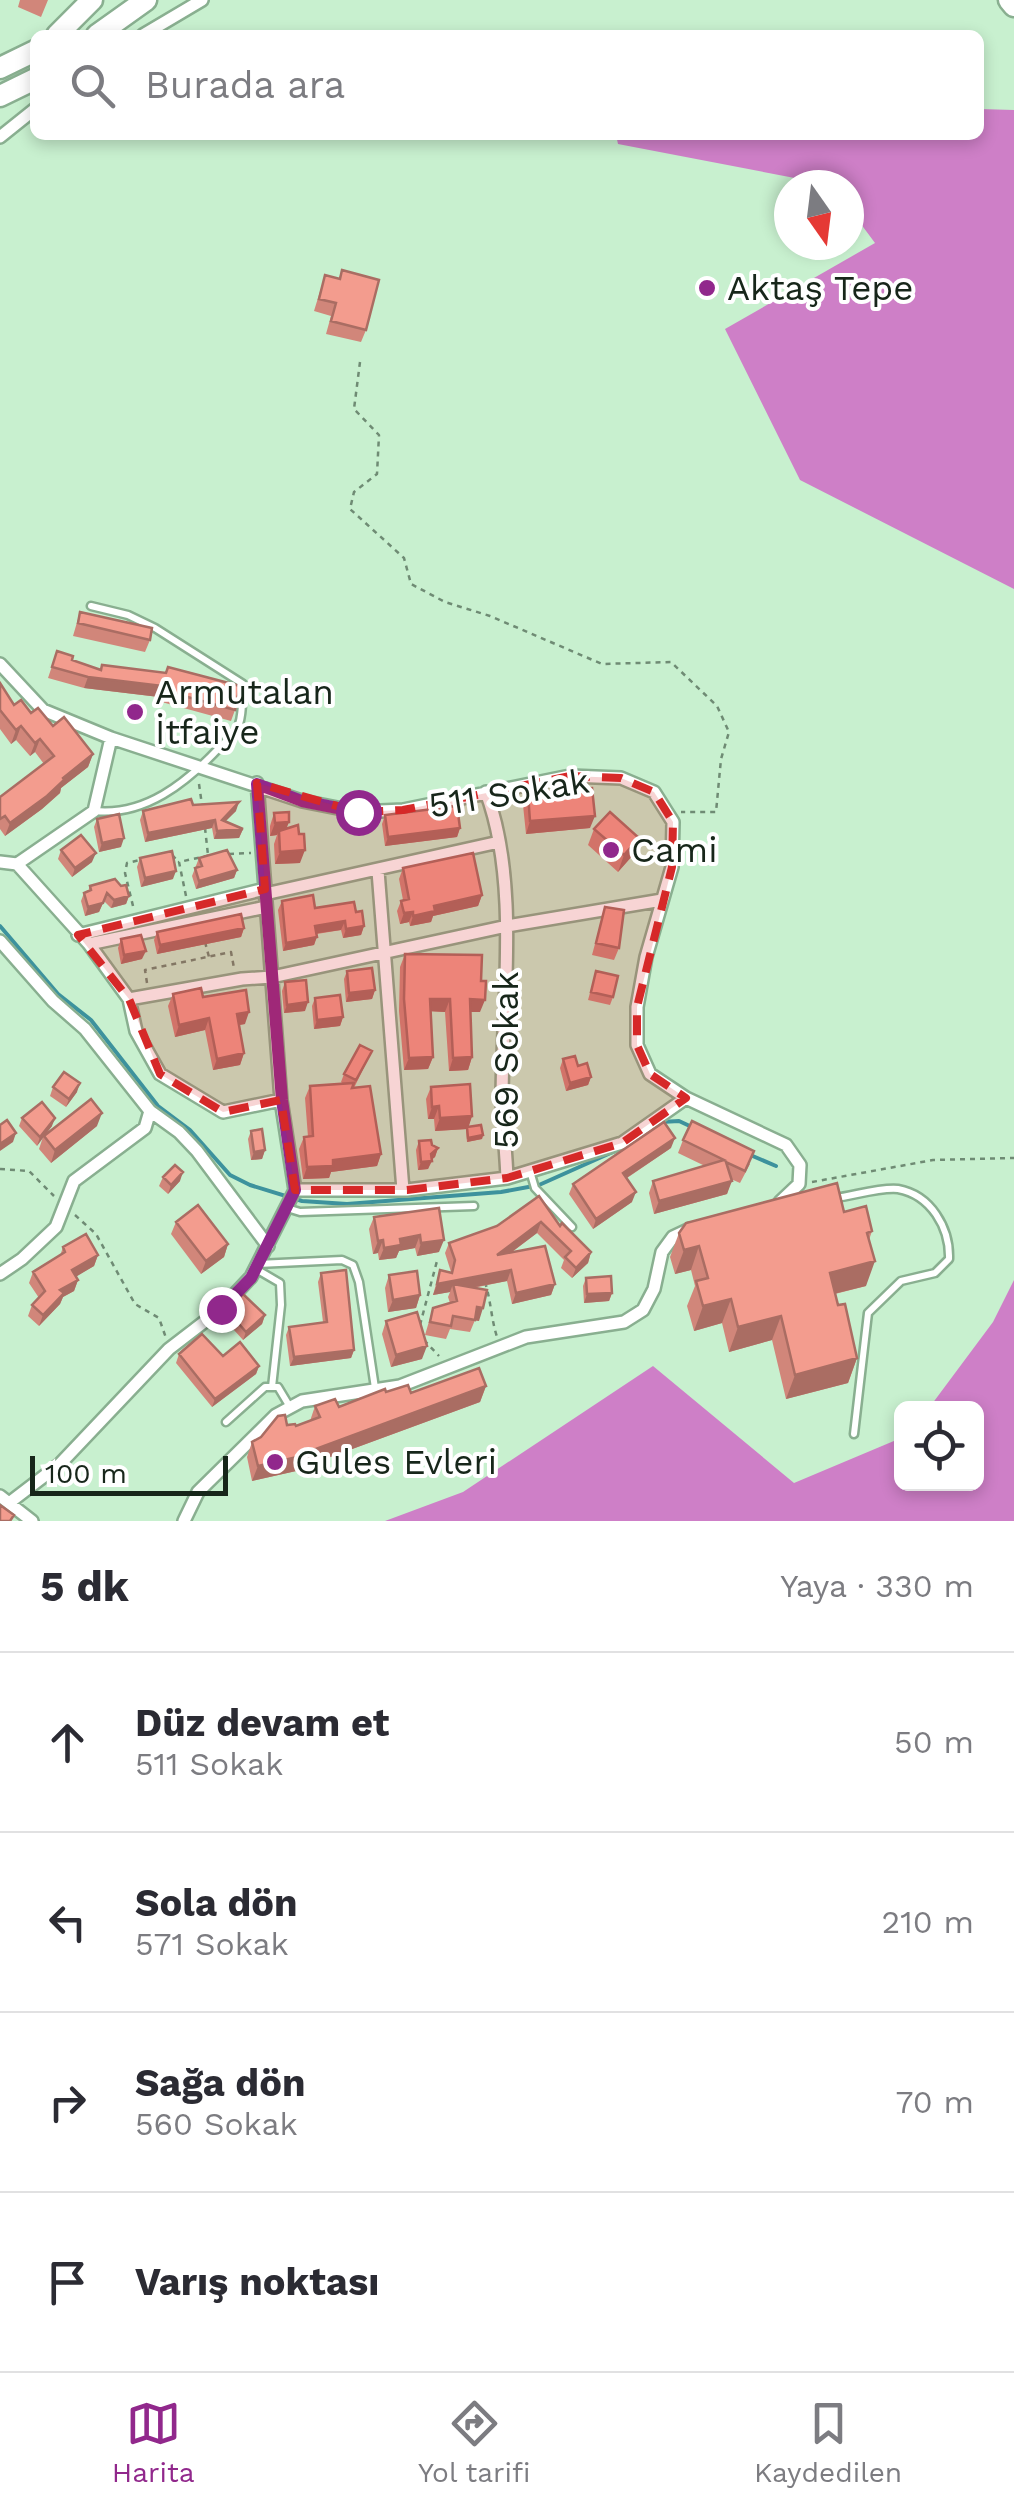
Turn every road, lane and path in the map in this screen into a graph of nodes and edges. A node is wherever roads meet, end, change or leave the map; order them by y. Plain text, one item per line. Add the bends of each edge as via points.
1 (92, 0) edge
2 (146, 0) edge
3 (182, 0) edge
4 (202, 0) edge
5 (1010, 0) edge
6 (1014, 6) edge
7 (177, 15) junction
8 (62, 30) edge
9 (104, 30) edge
10 (152, 30) edge
11 (30, 53) edge
12 (0, 68) edge
13 (30, 81) edge
14 (0, 96) edge
15 (30, 113) edge
16 (13, 128) junction
17 (0, 137) edge
18 (0, 150) edge
19 (360, 362) dead end
20 (90, 606) dead end
21 (0, 664) edge
22 (111, 738) junction
23 (202, 766) junction
24 (190, 776) junction
25 (257, 784) junction
26 (486, 792) junction
27 (94, 811) junction
28 (667, 812) junction
29 (499, 842) junction
30 (262, 852) junction
31 (164, 856) edge
32 (208, 857) junction
33 (141, 860) edge
34 (0, 862) edge
35 (180, 862) junction
36 (17, 864) junction
37 (378, 871) junction
38 (126, 877) junction
39 (116, 880) edge
40 (266, 897) junction
41 (662, 900) junction
42 (187, 902) dead end
43 (135, 914) dead end
44 (200, 921) junction
45 (506, 926) junction
46 (78, 935) junction
47 (0, 941) edge
48 (89, 944) junction
49 (386, 952) junction
50 (5, 955) edge
51 (209, 957) junction
52 (272, 977) junction
53 (237, 980) junction
54 (150, 995) junction
55 (130, 999) junction
56 (686, 1098) junction
57 (282, 1100) junction
58 (150, 1111) junction
59 (1014, 1158) edge
60 (0, 1170) edge
61 (507, 1178) junction
62 (532, 1180) junction
63 (403, 1190) junction
64 (797, 1192) junction
65 (291, 1198) junction
66 (833, 1198) edge
67 (64, 1206) junction
68 (474, 1206) dead end
69 (766, 1206) edge
70 (712, 1222) edge
71 (572, 1228) edge
72 (268, 1246) junction
73 (437, 1261) dead end
74 (257, 1266) junction
75 (448, 1272) edge
76 (482, 1272) edge
77 (0, 1274) edge
78 (433, 1277) junction
79 (170, 1348) junction
80 (501, 1348) junction
81 (451, 1368) junction
82 (272, 1387) junction
83 (375, 1390) junction
84 (290, 1407) junction
85 (226, 1422) dead end
86 (854, 1434) dead end
87 (4, 1500) edge
88 (32, 1521) edge
89 (184, 1521) edge

1 - 8 highway
2 - 9 highway
3 - 7 street
4 - 7 street
5 - 6 highway
7 - 10 street
11 - 12 highway
13 - 14 highway
15 - 16 street
16 - 17 street
16 - 18 street
19 - 28 path via 354,409 379,435 377,474 354,492 350,509 404,558 411,584 602,664 672,662 718,706 729,732 716,812
20 - 23 lane via 128,614 242,684 239,726
21 - 22 street, 511 Sokak via 43,710
22 - 23 street, 511 Sokak
22 - 27 street
23 - 24 lane
23 - 25 street, 511 Sokak
24 - 27 lane via 150,802 116,814
24 - 32 path via 200,785
25 - 26 street, 511 Sokak via 358,812
25 - 30 street
26 - 28 street, 511 Sokak via 570,776 621,778 654,792
26 - 29 street, 569 Sokak
27 - 36 street
28 - 41 street via 673,822 672,867
29 - 37 street
29 - 45 street, 569 Sokak
30 - 32 path
30 - 40 street
31 - 35 path
32 - 35 path
33 - 38 path via 127,864
34 - 36 street
35 - 42 path
36 - 46 street
37 - 40 street
37 - 49 street
38 - 39 path
38 - 43 path
40 - 44 street
40 - 46 street
40 - 52 street
41 - 45 street
41 - 56 street via 637,1007 638,1045 650,1074
44 - 48 street
44 - 51 path
45 - 49 street
45 - 61 street, 569 Sokak
46 - 48 street
47 - 50 street
48 - 55 street
49 - 52 street
49 - 63 street
50 - 58 street via 84,1029
51 - 53 path via 231,952
51 - 54 path via 145,970
52 - 53 street
52 - 57 street
53 - 54 street
54 - 55 street
55 - 57 street via 136,1032 160,1074 223,1112
56 - 62 street via 622,1143
56 - 64 street via 786,1145 800,1164
57 - 65 street
58 - 67 street via 145,1128 74,1181
58 - 72 street via 197,1151
59 - 64 path via 934,1160
60 - 67 path via 29,1170
61 - 62 street
61 - 63 street, 569 Sokak
62 - 71 lane
63 - 65 street, 569 Sokak
64 - 69 street
65 - 68 lane via 300,1212
65 - 72 street
66 - 86 lane via 898,1189 930,1204 950,1239 949,1259 935,1273 901,1281 868,1313
67 - 77 street via 56,1227
67 - 79 path via 96,1234 136,1304 159,1318
70 - 80 street via 672,1236 643,1310 624,1322 526,1337
72 - 74 street
73 - 78 path
74 - 79 street via 221,1309
74 - 82 lane via 280,1283
74 - 83 lane via 342,1260 353,1265
75 - 78 path
76 - 80 path
78 - 81 path via 418,1334
79 - 87 street via 60,1464
80 - 81 street
81 - 83 street
82 - 84 lane
82 - 85 lane
83 - 84 street
84 - 89 street via 198,1492
87 - 88 street

